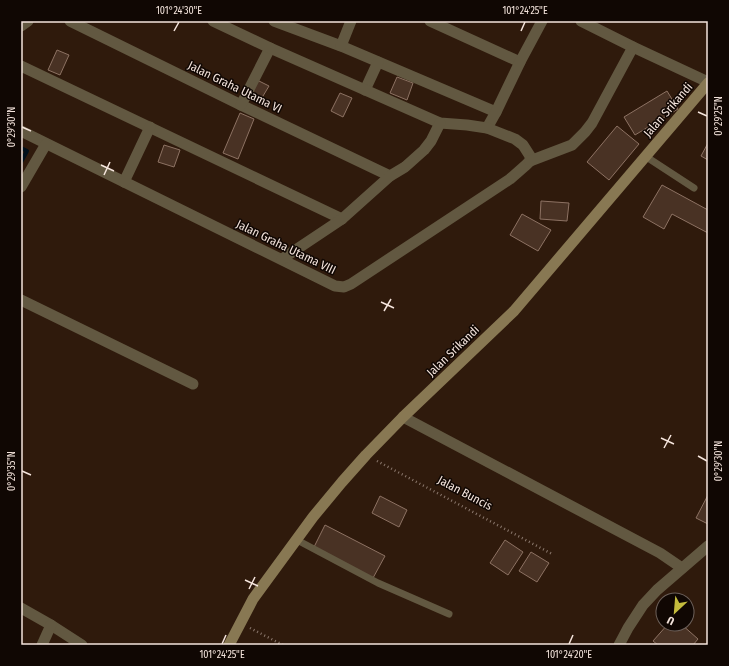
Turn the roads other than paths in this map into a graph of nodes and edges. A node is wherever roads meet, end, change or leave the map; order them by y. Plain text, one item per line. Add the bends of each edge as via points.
1 (28, 21) edge
2 (70, 21) edge
3 (213, 21) edge
4 (274, 21) edge
5 (350, 21) edge
6 (430, 21) edge
7 (542, 21) edge
8 (581, 21) edge
9 (21, 26) edge
10 (236, 26) edge
11 (341, 46) junction
12 (633, 47) junction
13 (270, 48) junction
14 (378, 62) junction
15 (520, 62) junction
16 (21, 66) edge
17 (708, 82) edge
18 (365, 90) junction
19 (241, 105) junction
20 (496, 112) junction
21 (440, 123) junction
22 (150, 127) junction
23 (487, 128) junction
24 (21, 131) edge
25 (46, 144) junction
26 (645, 156) junction
27 (530, 160) junction
28 (390, 176) junction
29 (124, 182) junction
30 (21, 186) edge
31 (694, 188) dead end
32 (342, 219) junction
33 (282, 259) junction
34 (21, 300) edge
35 (193, 384) dead end
36 (403, 417) junction
37 (297, 540) junction
38 (708, 546) edge
39 (682, 568) junction
40 (21, 608) edge
41 (449, 614) dead end
42 (51, 625) junction
43 (42, 645) edge
44 (82, 645) edge
45 (229, 645) edge
46 (620, 645) edge

1 - 9 street
2 - 19 street, Jalan Graha Utama VI
3 - 10 street
4 - 11 street
5 - 11 street
6 - 15 street
7 - 15 street
8 - 12 street
10 - 13 street
11 - 14 street
12 - 17 street
12 - 27 street via 585,132 572,145
13 - 18 street
13 - 19 street
14 - 18 street
14 - 20 street
15 - 20 street
16 - 22 street
17 - 26 main road, Jalan Srikandi
18 - 21 street
19 - 28 street, Jalan Graha Utama VI
20 - 23 street
21 - 23 street
21 - 28 street via 424,150
22 - 29 street
22 - 32 street
23 - 27 street via 524,145
24 - 25 street, Jalan Graha Utama VIII
25 - 29 street, Jalan Graha Utama VIII
25 - 30 street
26 - 31 lane
26 - 36 main road, Jalan Srikandi via 514,311
27 - 33 street, Jalan Graha Utama VIII via 510,179 344,287 335,286
28 - 32 street
29 - 33 street, Jalan Graha Utama VIII
32 - 33 street
34 - 35 street
36 - 37 main road, Jalan Srikandi via 342,482
36 - 39 street via 660,553
37 - 41 lane via 378,583
37 - 45 main road, Jalan Srikandi via 253,599
38 - 39 street
39 - 46 street via 643,605
40 - 42 street
42 - 43 street
42 - 44 street

